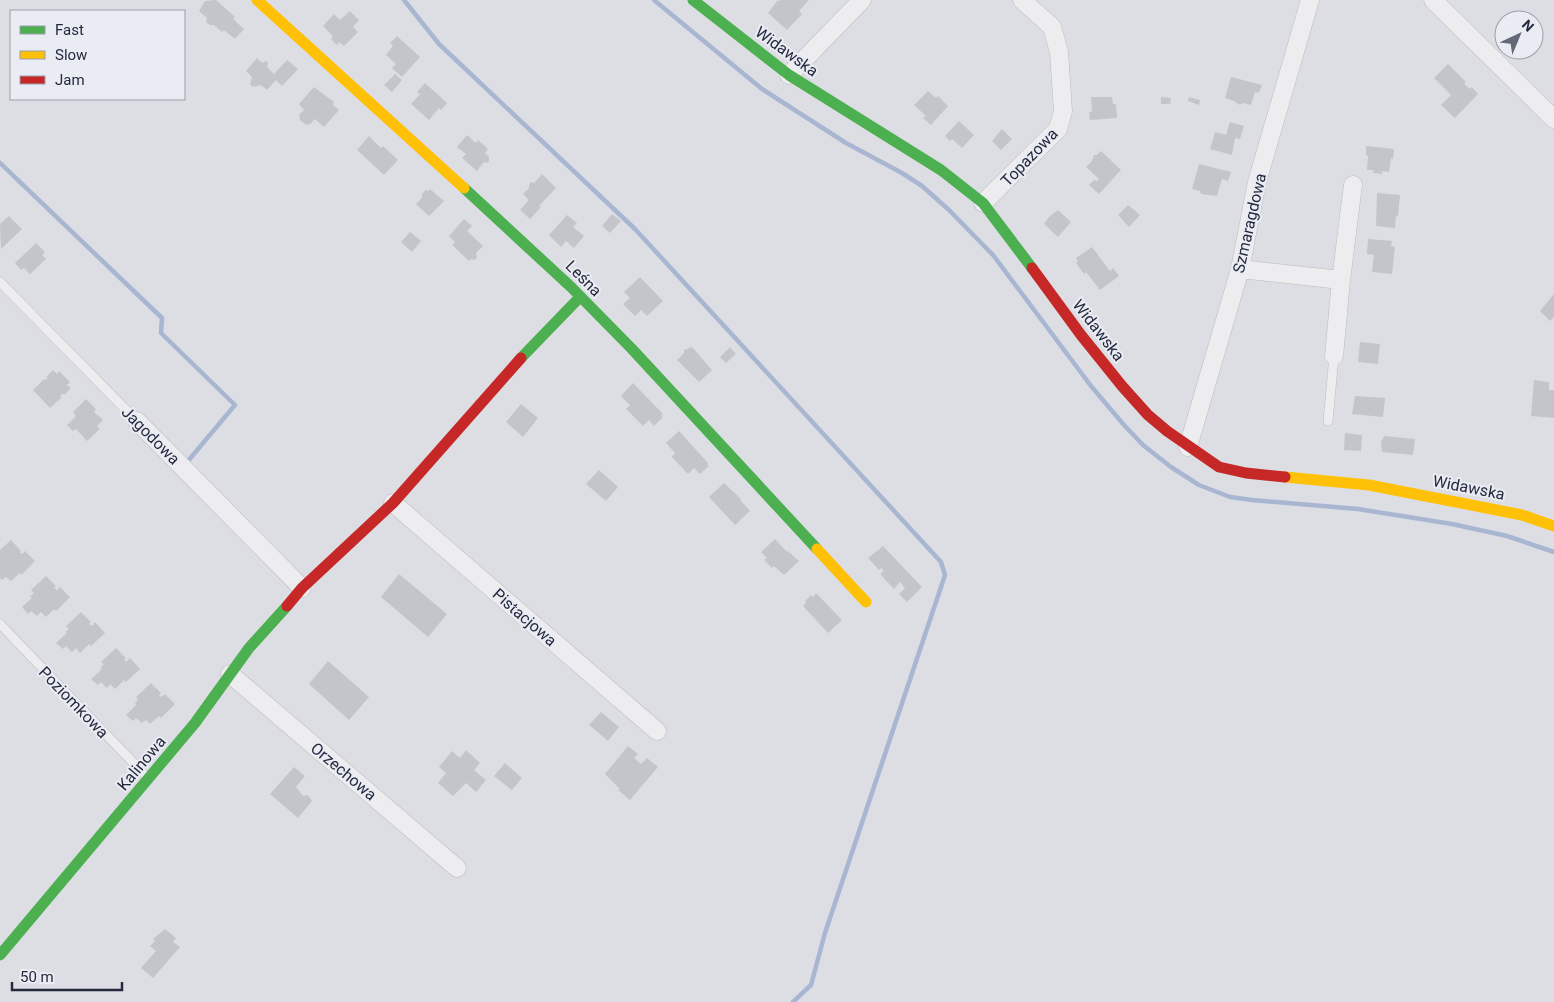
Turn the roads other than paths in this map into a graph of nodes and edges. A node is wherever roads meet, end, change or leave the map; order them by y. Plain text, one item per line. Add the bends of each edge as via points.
1 (257, 0) edge
2 (693, 0) edge
3 (862, 0) edge
4 (1022, 0) edge
5 (1310, 0) edge
6 (1433, 0) edge
7 (788, 75) junction
8 (1554, 119) edge
9 (1353, 185) dead end
10 (983, 203) junction
11 (1240, 268) junction
12 (1341, 280) junction
13 (0, 282) edge
14 (580, 297) junction
15 (1334, 356) joint
16 (1328, 421) dead end
17 (137, 422) joint
18 (1188, 447) junction
19 (393, 503) junction
20 (1554, 526) edge
21 (302, 588) junction
22 (866, 602) dead end
23 (0, 624) edge
24 (230, 674) junction
25 (657, 731) dead end
26 (149, 779) junction
27 (457, 868) dead end
28 (0, 955) edge

1 - 14 street, Leśna
2 - 7 street, Widawska
3 - 7 street
4 - 10 street, Topazowa via 1052,27 1059,52 1063,111 1058,129
5 - 11 street, Szmaragdowa via 1257,182
6 - 8 street
7 - 10 street, Widawska via 941,170
9 - 12 street
10 - 18 street, Widawska via 1122,386 1148,416
11 - 12 street
11 - 18 street, Szmaragdowa
12 - 15 street
13 - 17 lane, Jagodowa
14 - 19 street, Kalinowa via 530,348
14 - 22 street, Leśna
15 - 16 lane
17 - 21 street, Jagodowa
18 - 20 street, Widawska via 1219,467 1246,473 1378,487 1522,515
19 - 21 street, Kalinowa
19 - 25 street, Pistacjowa
21 - 24 street, Kalinowa
23 - 26 lane, Poziomkowa
24 - 26 street, Kalinowa
24 - 27 street, Orzechowa
26 - 28 street, Kalinowa

